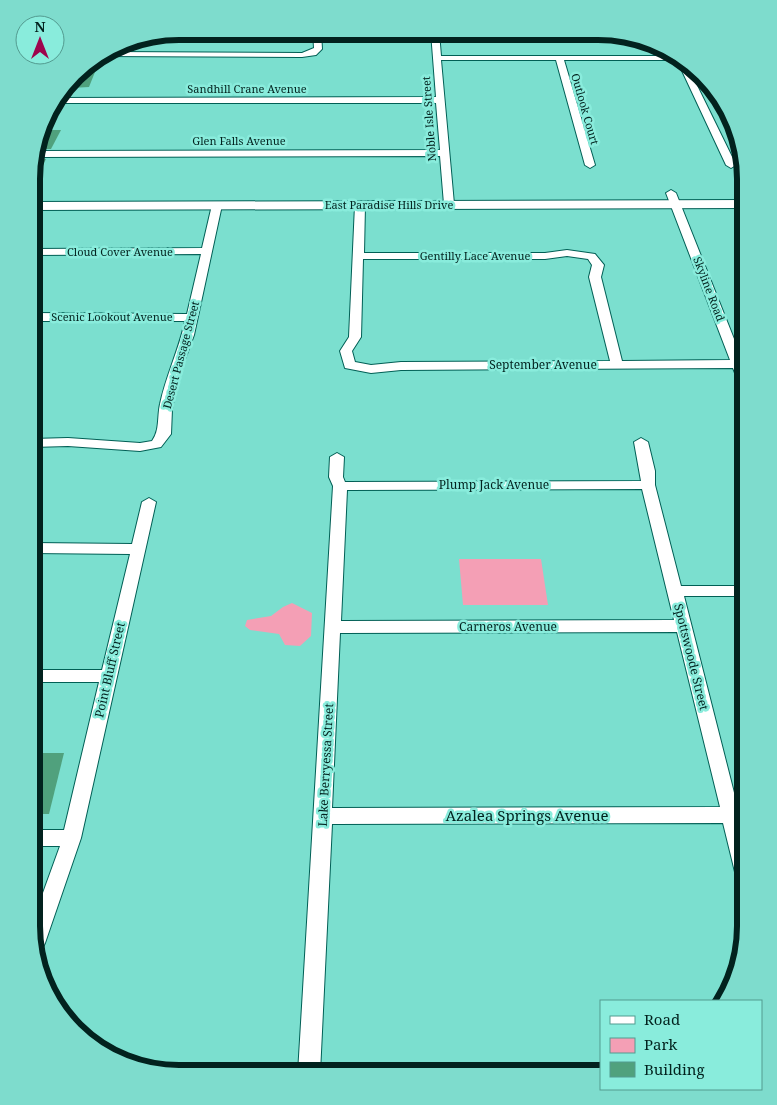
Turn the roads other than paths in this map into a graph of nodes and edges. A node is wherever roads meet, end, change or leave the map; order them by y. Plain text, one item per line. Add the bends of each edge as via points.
1 (316, 40) edge
2 (436, 40) edge
3 (118, 54) edge
4 (437, 58) junction
5 (559, 58) junction
6 (665, 58) edge
7 (686, 73) edge
8 (65, 100) edge
9 (440, 100) junction
10 (444, 153) junction
11 (43, 154) edge
12 (590, 165) dead end
13 (732, 165) dead end
14 (40, 194) edge
15 (737, 194) edge
16 (448, 199) junction
17 (673, 199) junction
18 (737, 203) edge
19 (360, 205) junction
20 (40, 206) edge
21 (216, 213) junction
22 (207, 251) junction
23 (40, 252) edge
24 (359, 256) junction
25 (40, 317) edge
26 (192, 318) junction
27 (737, 361) edge
28 (617, 364) junction
29 (737, 364) edge
30 (641, 442) dead end
31 (40, 443) edge
32 (337, 457) dead end
33 (648, 485) junction
34 (340, 486) junction
35 (149, 502) dead end
36 (40, 548) edge
37 (138, 549) junction
38 (674, 591) junction
39 (737, 591) edge
40 (684, 626) junction
41 (333, 628) junction
42 (40, 676) edge
43 (108, 676) junction
44 (731, 815) junction
45 (324, 816) junction
46 (40, 838) edge
47 (72, 838) junction
48 (737, 838) edge
49 (40, 928) edge
50 (309, 1065) edge

1 - 3 street via 318,49 313,53
2 - 4 street, Noble Isle Street
4 - 5 street
4 - 9 street, Noble Isle Street
5 - 6 street
5 - 12 street, Outlook Court
7 - 13 street
8 - 9 street, Sandhill Crane Avenue
9 - 10 street, Noble Isle Street
10 - 11 street, Glen Falls Avenue
10 - 16 street, Noble Isle Street
14 - 16 main road, East Paradise Hills Drive
15 - 17 main road, East Paradise Hills Drive
16 - 17 main road, East Paradise Hills Drive
16 - 19 main road, East Paradise Hills Drive
17 - 18 main road, East Paradise Hills Drive
17 - 27 street, Skyline Road
19 - 21 main road, East Paradise Hills Drive
19 - 24 street
20 - 21 main road, East Paradise Hills Drive
21 - 22 street, Desert Passage Street
22 - 23 street, Cloud Cover Avenue
22 - 26 street, Desert Passage Street
24 - 28 street, Gentilly Lace Avenue via 545,256 567,253 590,256 598,265 594,277
24 - 28 street, September Avenue via 356,337 346,351 349,365 371,369
25 - 26 street, Scenic Lookout Avenue
26 - 31 street, Desert Passage Street via 171,381 164,434 156,444 140,447
28 - 29 street, September Avenue
30 - 33 street, Spottswoode Street
32 - 34 street, Lake Berryessa Street via 336,477
33 - 34 street, Plump Jack Avenue
33 - 38 street, Spottswoode Street
34 - 41 street, Lake Berryessa Street
35 - 37 street, Point Bluff Street
36 - 37 street
37 - 43 street, Point Bluff Street
38 - 39 street
38 - 40 street, Spottswoode Street
40 - 41 street, Carneros Avenue
40 - 44 street, Spottswoode Street
41 - 45 street, Lake Berryessa Street
42 - 43 street
43 - 47 street, Point Bluff Street
44 - 45 street, Azalea Springs Avenue
44 - 48 street, Spottswoode Street
45 - 50 street, Lake Berryessa Street
46 - 47 street
47 - 49 street, Point Bluff Street

